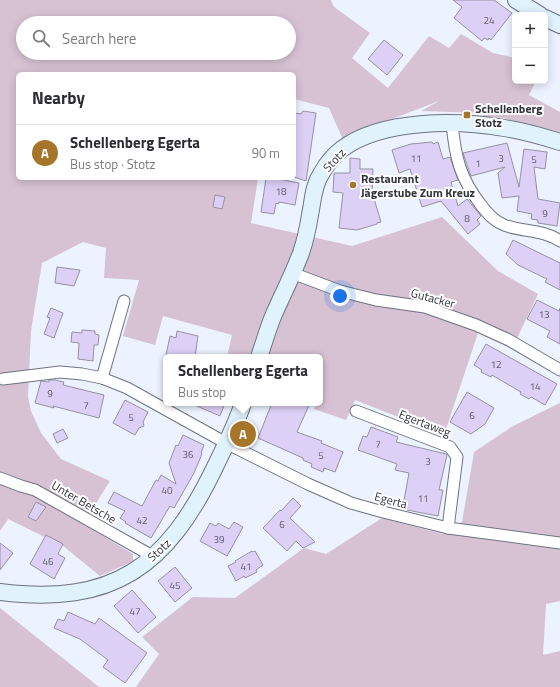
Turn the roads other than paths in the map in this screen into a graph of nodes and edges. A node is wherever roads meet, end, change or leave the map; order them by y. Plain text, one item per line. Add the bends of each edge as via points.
1 (516, 0) edge
2 (535, 12) edge
3 (548, 20) edge
4 (560, 26) edge
5 (452, 123) junction
6 (560, 142) edge
7 (560, 241) edge
8 (292, 273) junction
9 (124, 301) dead end
10 (260, 354) edge
11 (560, 370) edge
12 (102, 378) junction
13 (2, 379) dead end
14 (242, 406) edge
15 (356, 411) dead end
16 (226, 443) junction
17 (0, 478) edge
18 (448, 528) junction
19 (560, 543) edge
20 (152, 558) junction
21 (0, 592) edge

1 - 2 street
3 - 4 street
5 - 6 street, Stotz via 504,128
5 - 7 street via 454,148 462,176 491,218 504,226 540,233
5 - 8 street, Stotz via 377,132 361,138 332,158 320,175 304,244
8 - 10 street, Stotz
8 - 11 street, Gutacker via 340,291 376,300 425,307 476,324
9 - 12 street
12 - 13 street, Egerta via 60,372
12 - 16 street, Egerta via 127,388
14 - 16 street, Stotz
15 - 18 street, Egertaweg via 450,447 457,457
16 - 18 street, Egerta via 351,503
16 - 20 street, Stotz via 204,490 183,525
17 - 20 street, Unter Betsche via 35,490
18 - 19 street, Egerta
20 - 21 street, Stotz via 120,579 89,591 41,596

